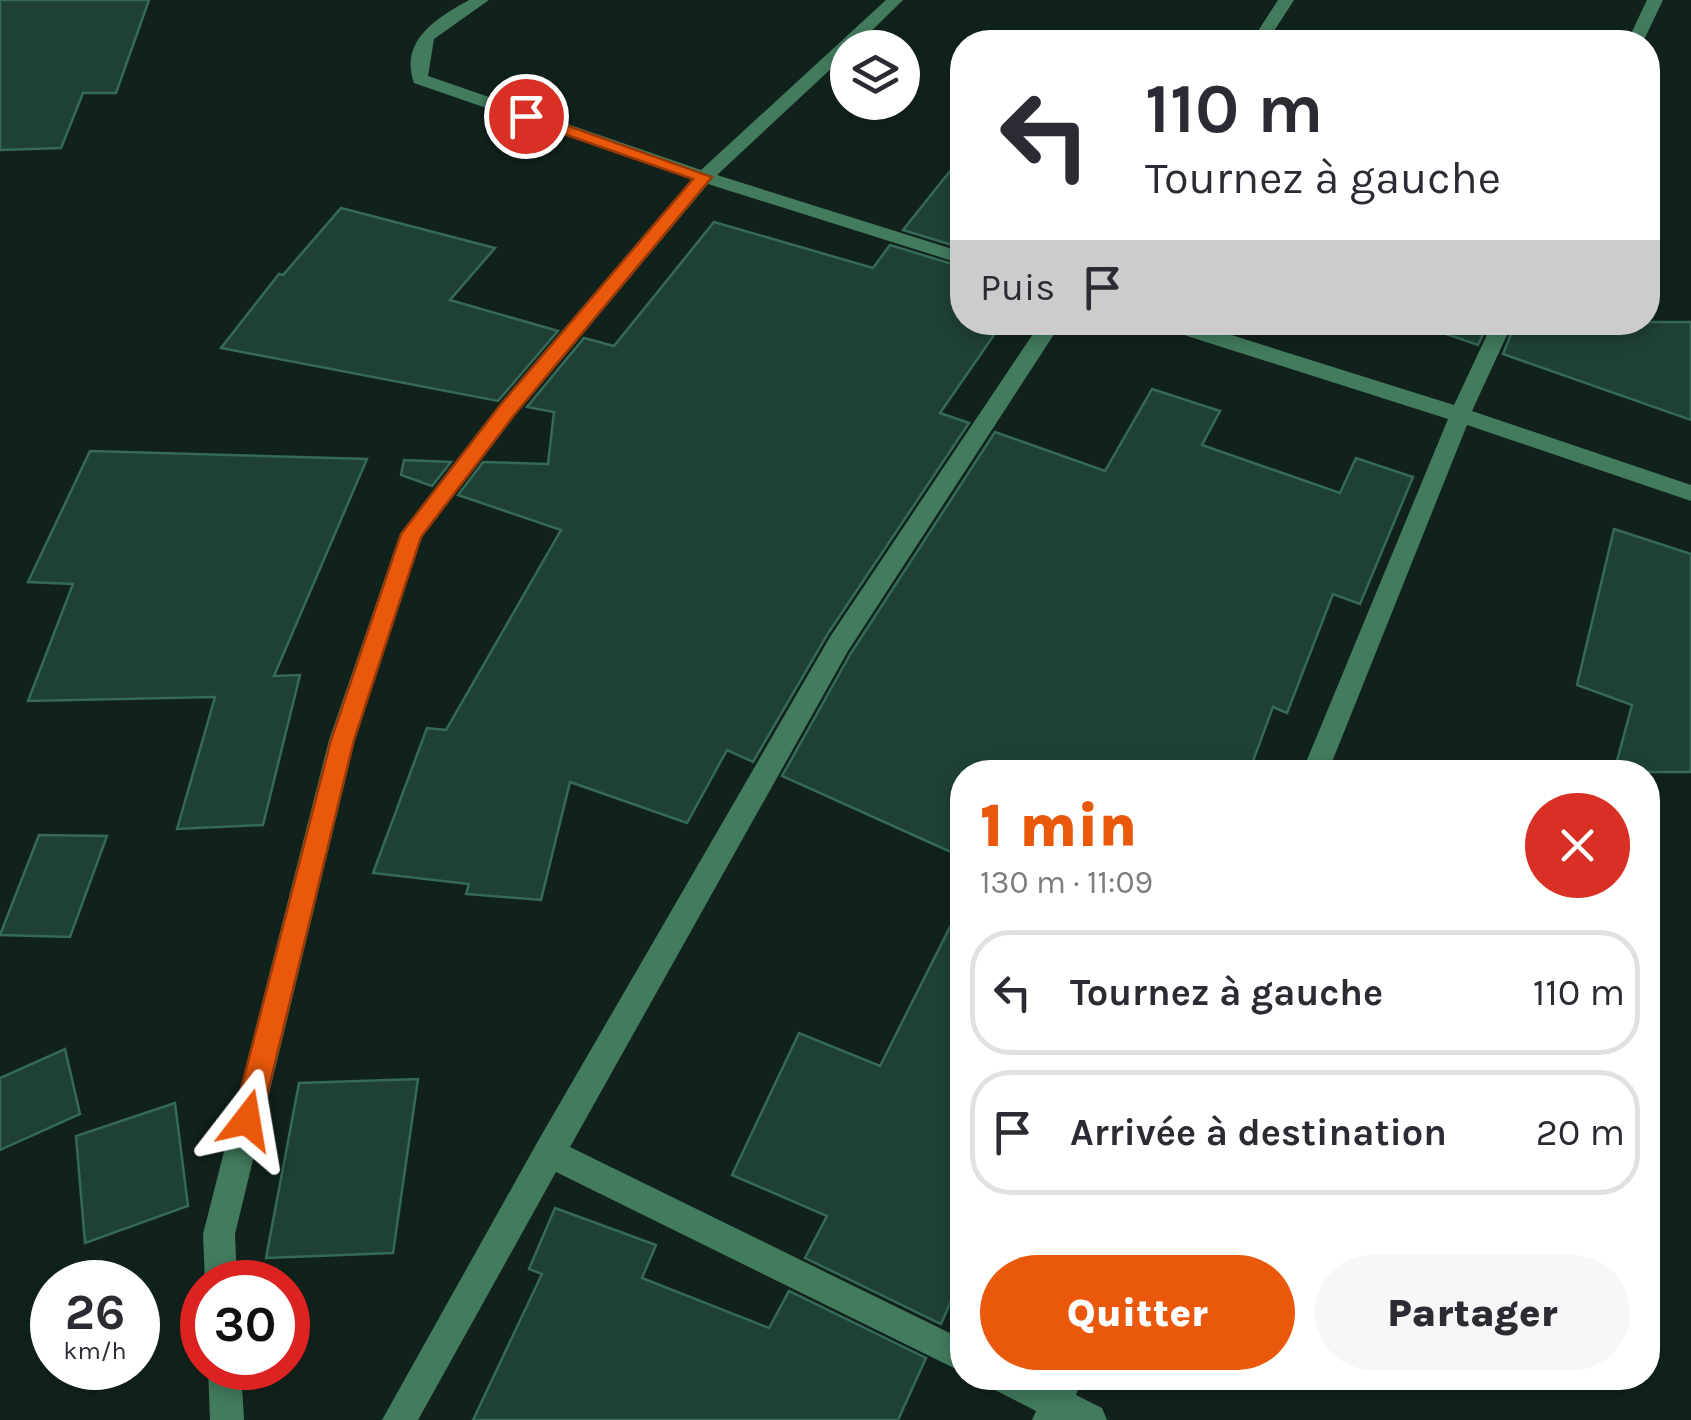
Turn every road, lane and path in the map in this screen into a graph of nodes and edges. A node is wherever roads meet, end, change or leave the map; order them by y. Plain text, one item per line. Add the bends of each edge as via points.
1 (481, 0) edge
2 (895, 0) edge
3 (1286, 0) edge
4 (1655, 0) edge
5 (1266, 30) edge
6 (1641, 30) edge
7 (704, 177) junction
8 (950, 254) edge
9 (1043, 335) edge
10 (1207, 335) edge
11 (1498, 335) edge
12 (1460, 415) junction
13 (1691, 494) edge
14 (1320, 760) edge
15 (549, 1152) junction
16 (220, 1260) edge
17 (950, 1350) edge
18 (226, 1390) edge
19 (1057, 1400) edge
20 (227, 1420) edge
21 (399, 1420) edge
22 (1090, 1420) edge

1 - 7 street via 433,28 417,54 420,79
2 - 7 street
3 - 5 street
4 - 6 street
7 - 8 street
7 - 16 street via 411,534 342,740 218,1234
9 - 15 street via 838,644
10 - 12 street
11 - 12 street
12 - 13 street
12 - 14 street
15 - 17 street
15 - 21 street
18 - 20 street
19 - 22 street

